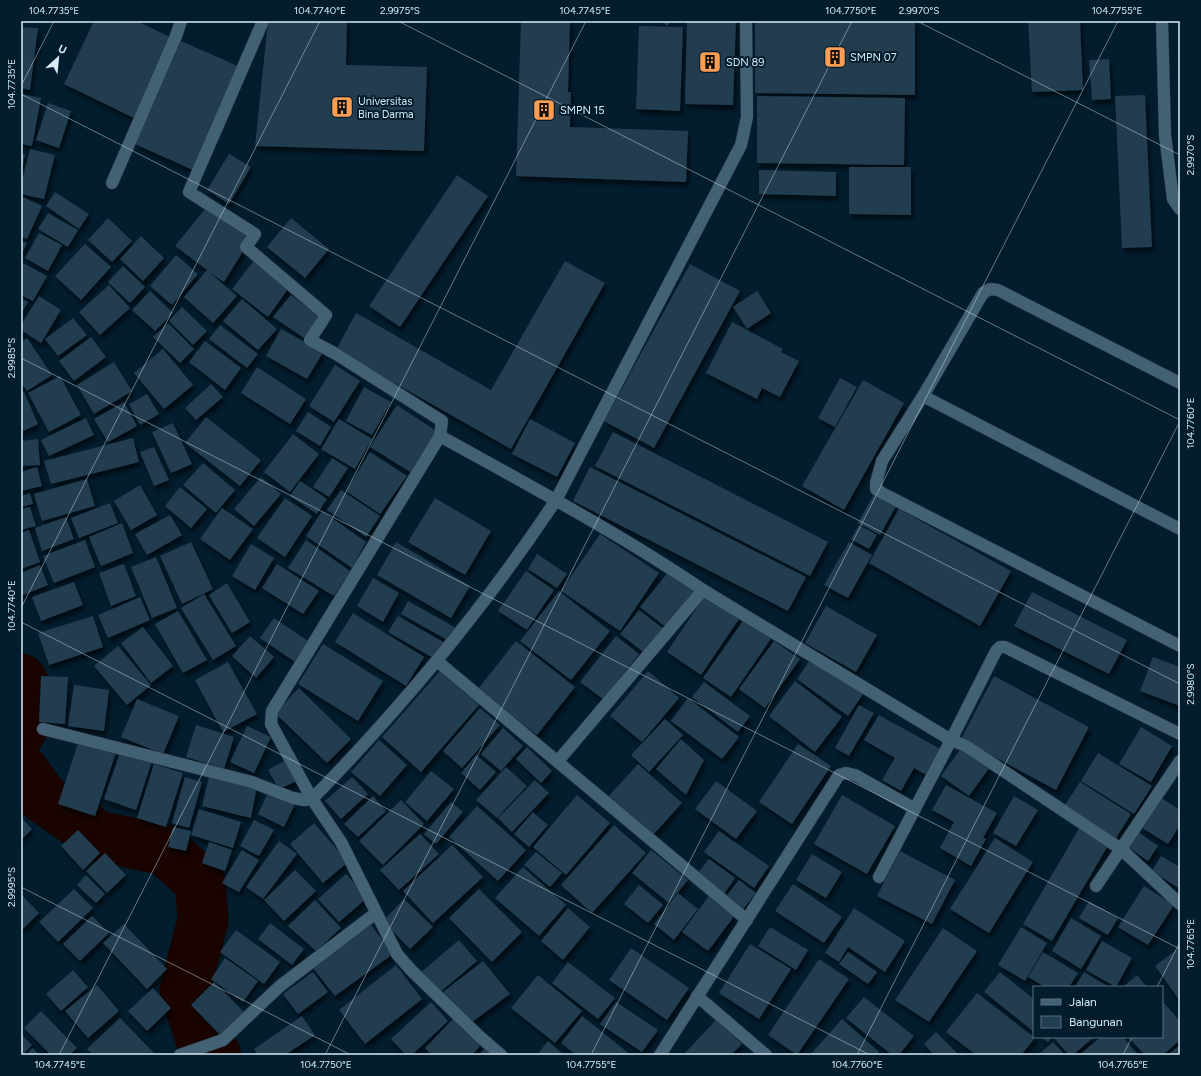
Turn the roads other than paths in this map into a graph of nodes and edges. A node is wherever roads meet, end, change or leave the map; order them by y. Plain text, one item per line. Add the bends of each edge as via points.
1 (181, 21) edge
2 (263, 21) edge
3 (746, 21) edge
4 (1162, 21) edge
5 (112, 183) dead end
6 (1180, 209) edge
7 (1180, 383) edge
8 (923, 396) junction
9 (440, 436) junction
10 (556, 500) junction
11 (1180, 529) edge
12 (703, 590) junction
13 (1180, 646) edge
14 (437, 661) junction
15 (43, 729) dead end
16 (1180, 734) edge
17 (951, 740) junction
18 (1180, 761) edge
19 (558, 762) junction
20 (312, 799) junction
21 (915, 809) junction
22 (1120, 849) junction
23 (879, 877) dead end
24 (1096, 886) dead end
25 (1180, 904) edge
26 (376, 913) junction
27 (747, 920) junction
28 (697, 996) junction
29 (180, 1055) edge
30 (501, 1055) edge
31 (660, 1055) edge
32 (766, 1055) edge

1 - 5 street
2 - 9 street via 189,192 255,234 246,247 326,315 310,340 442,421
3 - 10 street via 747,118 741,145
4 - 6 street via 1165,135 1173,199
7 - 8 street via 998,290 990,289 983,293
8 - 11 street
8 - 13 street via 882,461 876,489
9 - 10 street
9 - 20 street via 272,711 271,724
10 - 12 street via 668,566
10 - 14 street
12 - 17 street
12 - 19 street
14 - 19 street
14 - 20 street
15 - 20 street via 252,782 293,798
16 - 17 street via 1000,647 996,650
17 - 21 street
17 - 22 street via 966,746
18 - 22 street
19 - 27 street
20 - 26 street via 341,842
21 - 23 street
21 - 27 street via 856,775 839,775
22 - 24 street
22 - 25 street
26 - 29 street via 280,986 224,1040
26 - 30 street via 397,954 411,970
27 - 28 street
28 - 31 street
28 - 32 street

